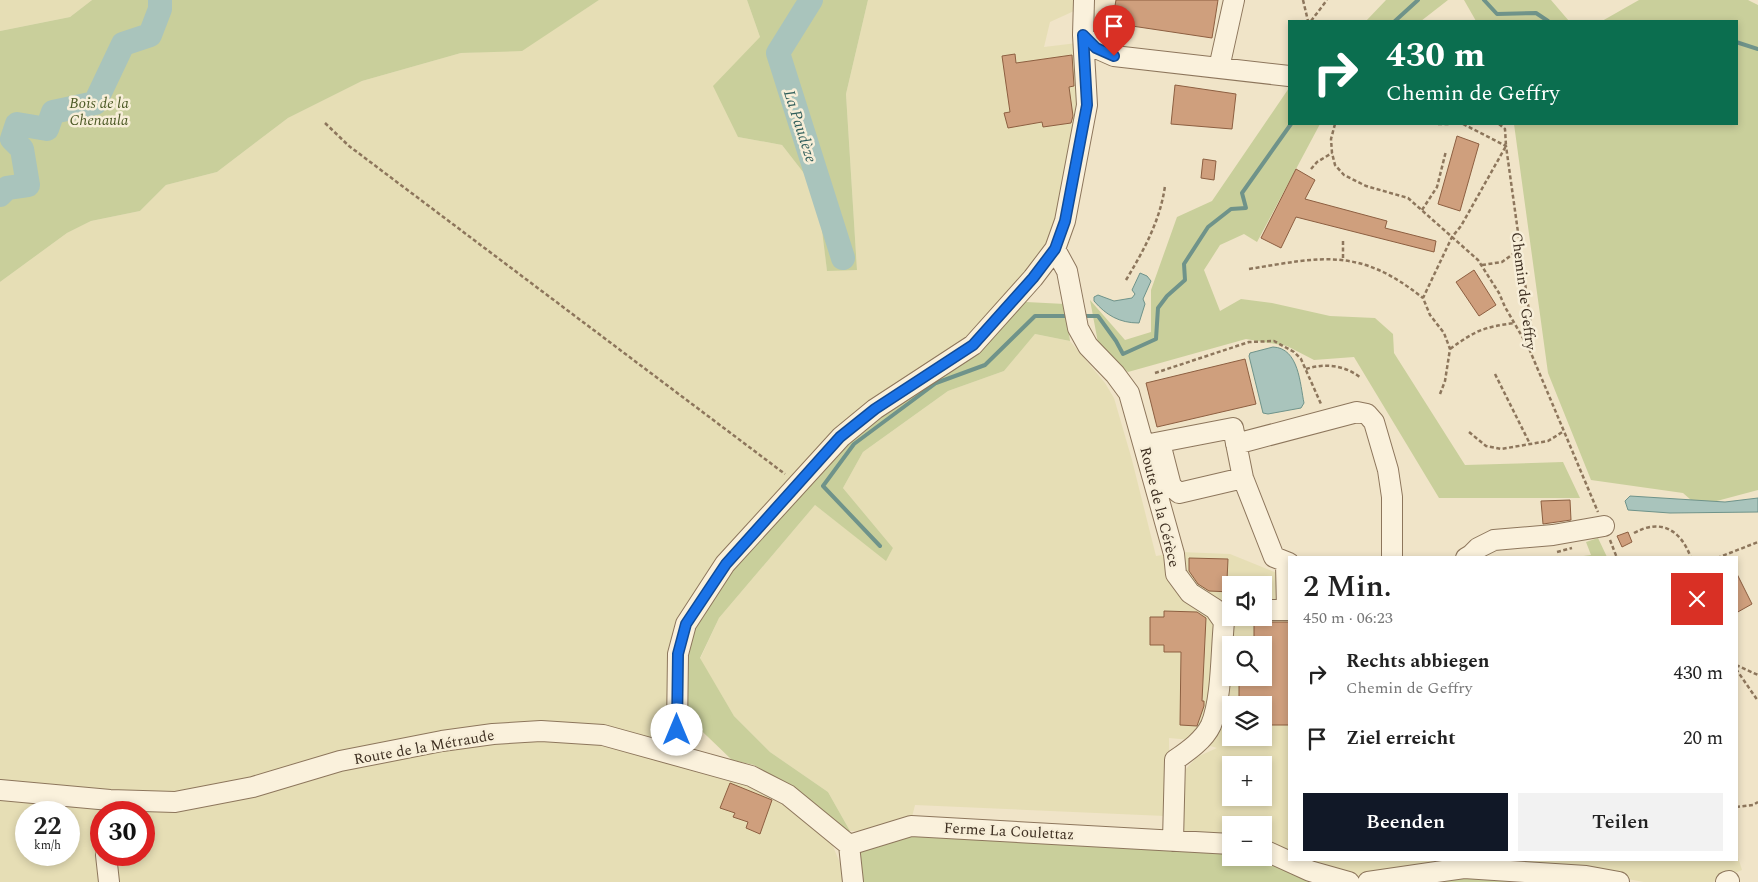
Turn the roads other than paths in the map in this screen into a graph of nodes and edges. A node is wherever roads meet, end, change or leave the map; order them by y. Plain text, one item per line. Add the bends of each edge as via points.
1 (1084, 0) edge
2 (1234, 0) edge
3 (1083, 35) junction
4 (1220, 68) junction
5 (1288, 76) edge
6 (1055, 249) junction
7 (1152, 444) junction
8 (1236, 444) junction
9 (1243, 478) junction
10 (1604, 526) road end
11 (1392, 556) edge
12 (1472, 556) edge
13 (1288, 563) edge
14 (1222, 609) edge
15 (1272, 610) edge
16 (1288, 610) edge
17 (1224, 626) edge
18 (673, 753) junction
19 (0, 790) edge
20 (90, 803) edge
21 (155, 803) edge
22 (1173, 841) junction
23 (1222, 844) edge
24 (849, 845) junction
25 (1272, 853) edge
26 (1288, 860) edge
27 (1289, 861) edge
28 (107, 866) edge
29 (109, 882) edge
30 (852, 882) edge
31 (1349, 882) edge
32 (1368, 882) edge
33 (1619, 882) edge

1 - 3 street
2 - 4 street
3 - 4 street via 1096,48 1114,56
3 - 6 street via 1087,105 1065,221
4 - 5 street
6 - 7 street, Route de la Cérèce via 1067,272 1078,328 1088,346 1129,393
6 - 18 street via 973,345 875,409 840,437 726,564 686,624 678,654 677,730
7 - 8 street via 1233,428
7 - 9 street via 1171,486 1179,493
7 - 14 street, Route de la Cérèce via 1176,574 1190,594
8 - 9 street
8 - 11 street via 1357,412 1367,414 1374,422 1388,470 1392,497
9 - 13 street via 1274,557
10 - 12 street via 1494,540 1478,548
13 - 16 street
15 - 16 street
17 - 22 street, Route de la Cérèce via 1211,726 1195,746 1175,760
18 - 21 street, Route de la Métraude via 603,735 541,731 493,734 340,761 253,787
18 - 24 street, Route de la Métraude via 752,776 788,795
19 - 20 street, Route de la Métraude
22 - 23 street, Ferme La Coulettaz
22 - 24 street, Ferme La Coulettaz via 911,826
24 - 30 street
25 - 26 street
27 - 31 street
28 - 29 street
32 - 33 street via 1464,868 1586,876

